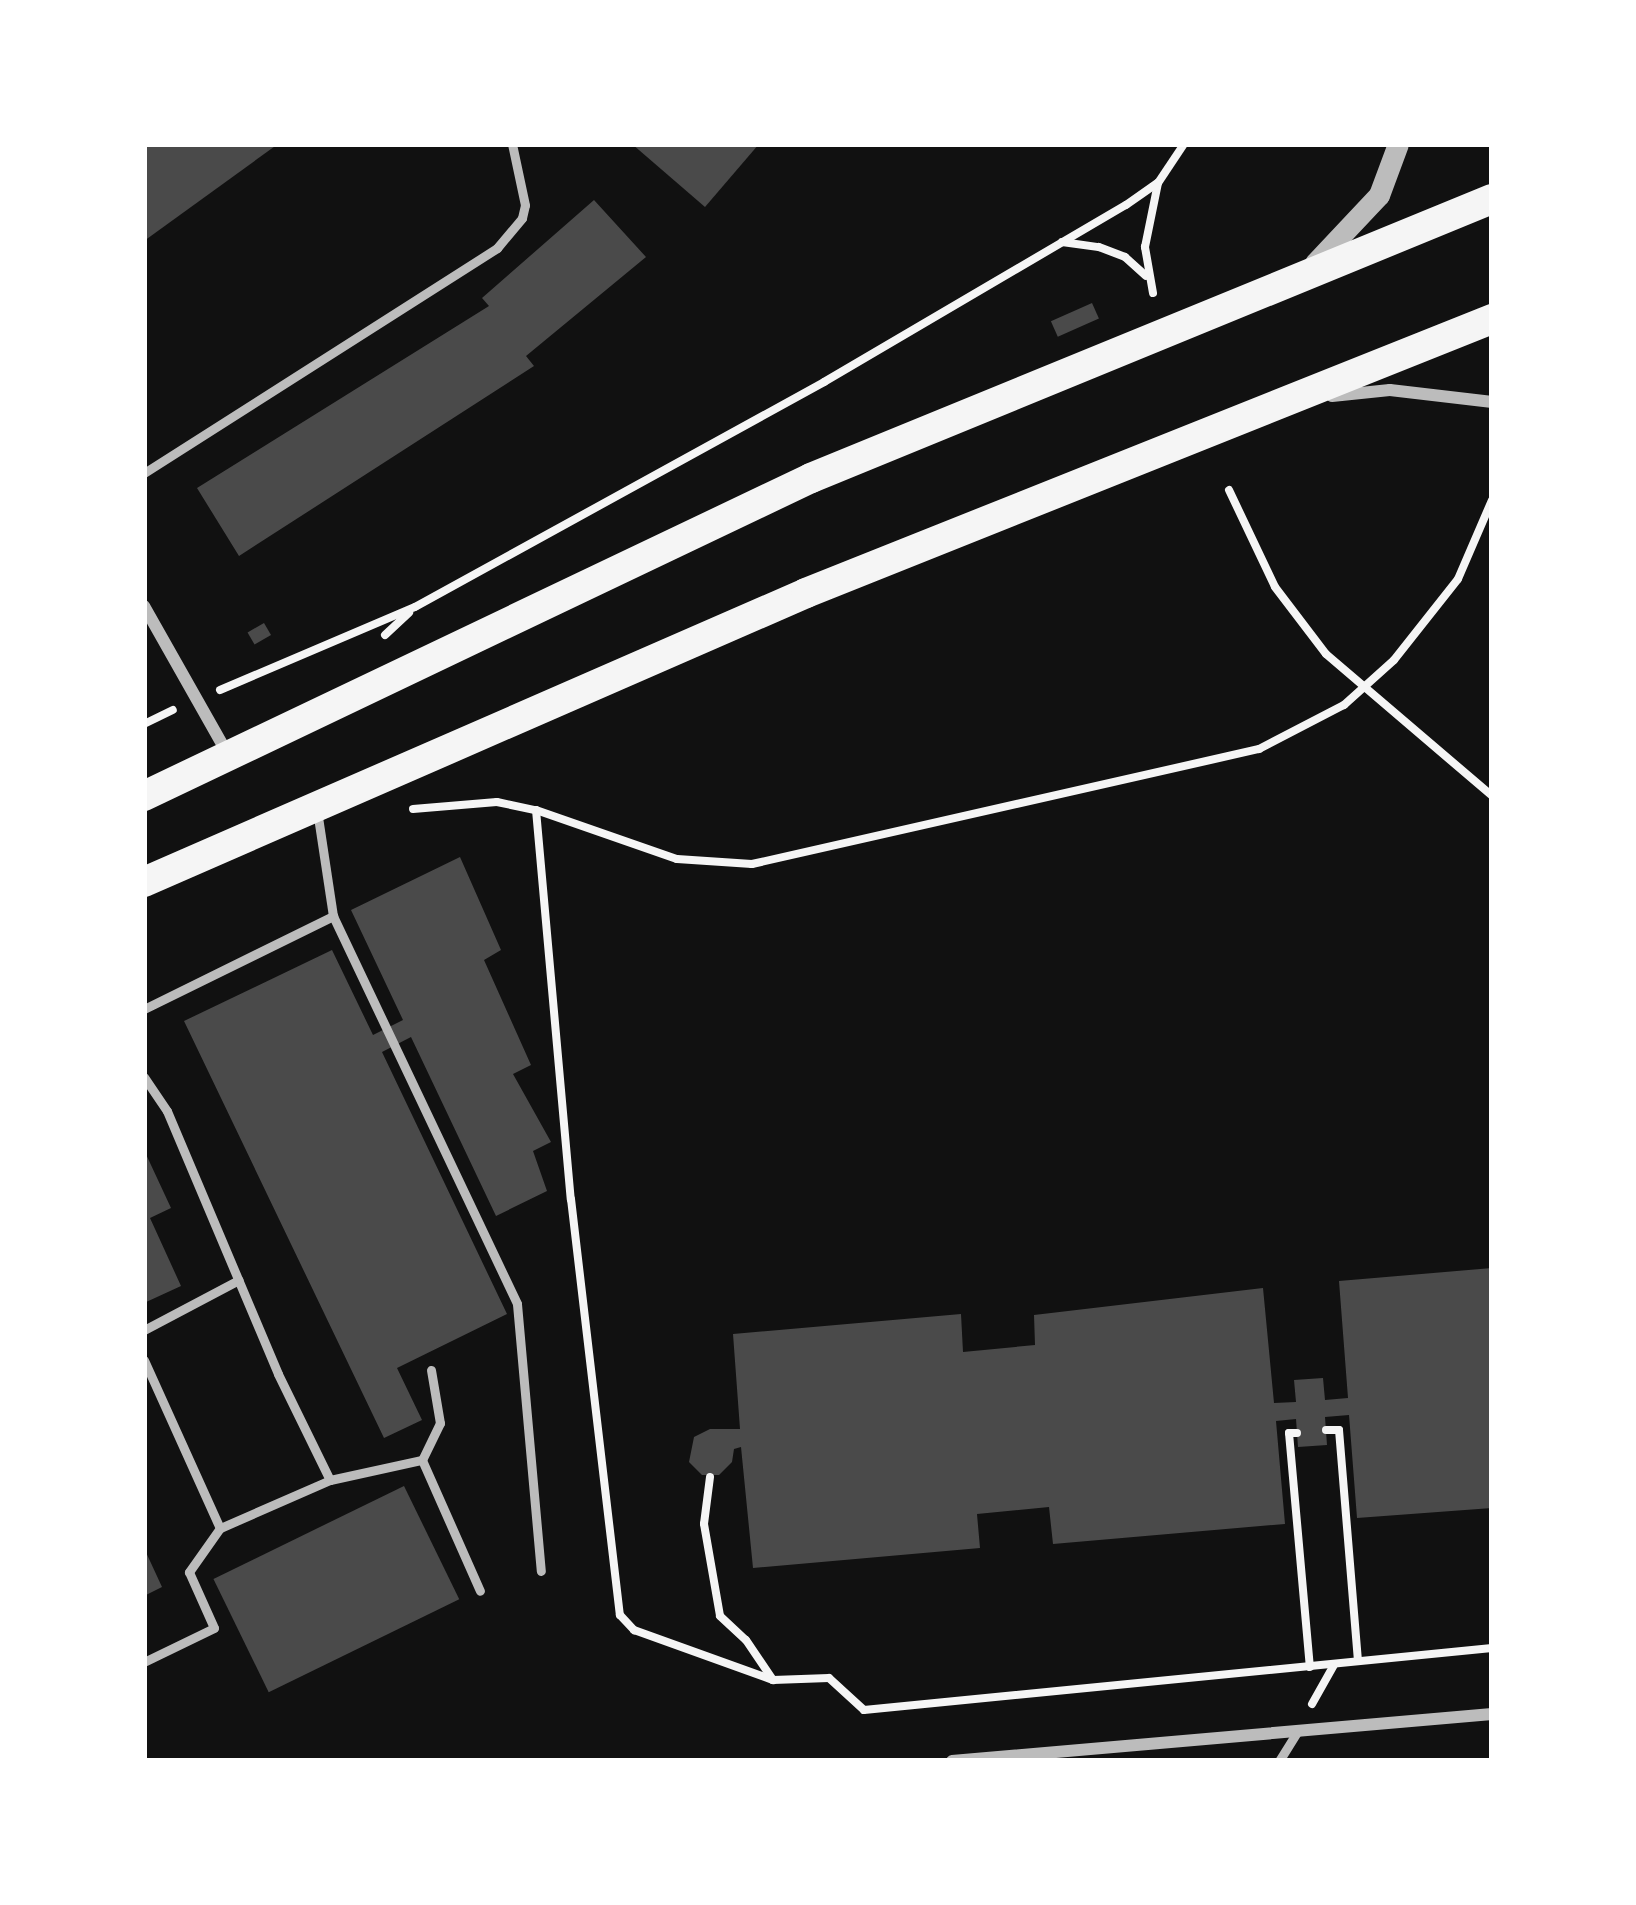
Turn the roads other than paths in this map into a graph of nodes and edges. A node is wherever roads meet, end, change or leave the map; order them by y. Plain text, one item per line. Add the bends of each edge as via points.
1 (512, 144) edge
2 (1399, 144) edge
3 (1492, 199) edge
4 (1292, 278) junction
5 (1492, 319) edge
6 (1290, 400) junction
7 (1492, 402) edge
8 (144, 472) edge
9 (144, 606) edge
10 (229, 756) junction
11 (144, 796) edge
12 (316, 803) junction
13 (144, 882) edge
14 (333, 916) junction
15 (144, 1009) edge
16 (144, 1077) edge
17 (239, 1280) junction
18 (144, 1330) edge
19 (144, 1360) edge
20 (431, 1370) dead end
21 (422, 1460) junction
22 (329, 1480) junction
23 (220, 1528) junction
24 (541, 1571) dead end
25 (479, 1591) dead end
26 (144, 1662) edge
27 (1492, 1714) edge
28 (1297, 1732) junction
29 (952, 1761) edge
30 (1279, 1761) edge

1 - 8 lane via 524,205 497,248
2 - 4 street via 1379,195 1354,227
3 - 4 main road
4 - 10 main road via 811,478
5 - 6 main road
6 - 7 street via 1390,390
6 - 12 main road via 806,593
9 - 10 street
10 - 11 main road
12 - 13 main road
12 - 14 lane
14 - 15 lane
14 - 24 lane via 517,1304
16 - 17 lane
17 - 18 lane
17 - 22 lane
19 - 23 lane
20 - 21 lane via 440,1423
21 - 22 lane
21 - 25 lane
22 - 23 lane
23 - 26 lane via 188,1572 214,1628
27 - 28 street
28 - 29 street
28 - 30 lane

